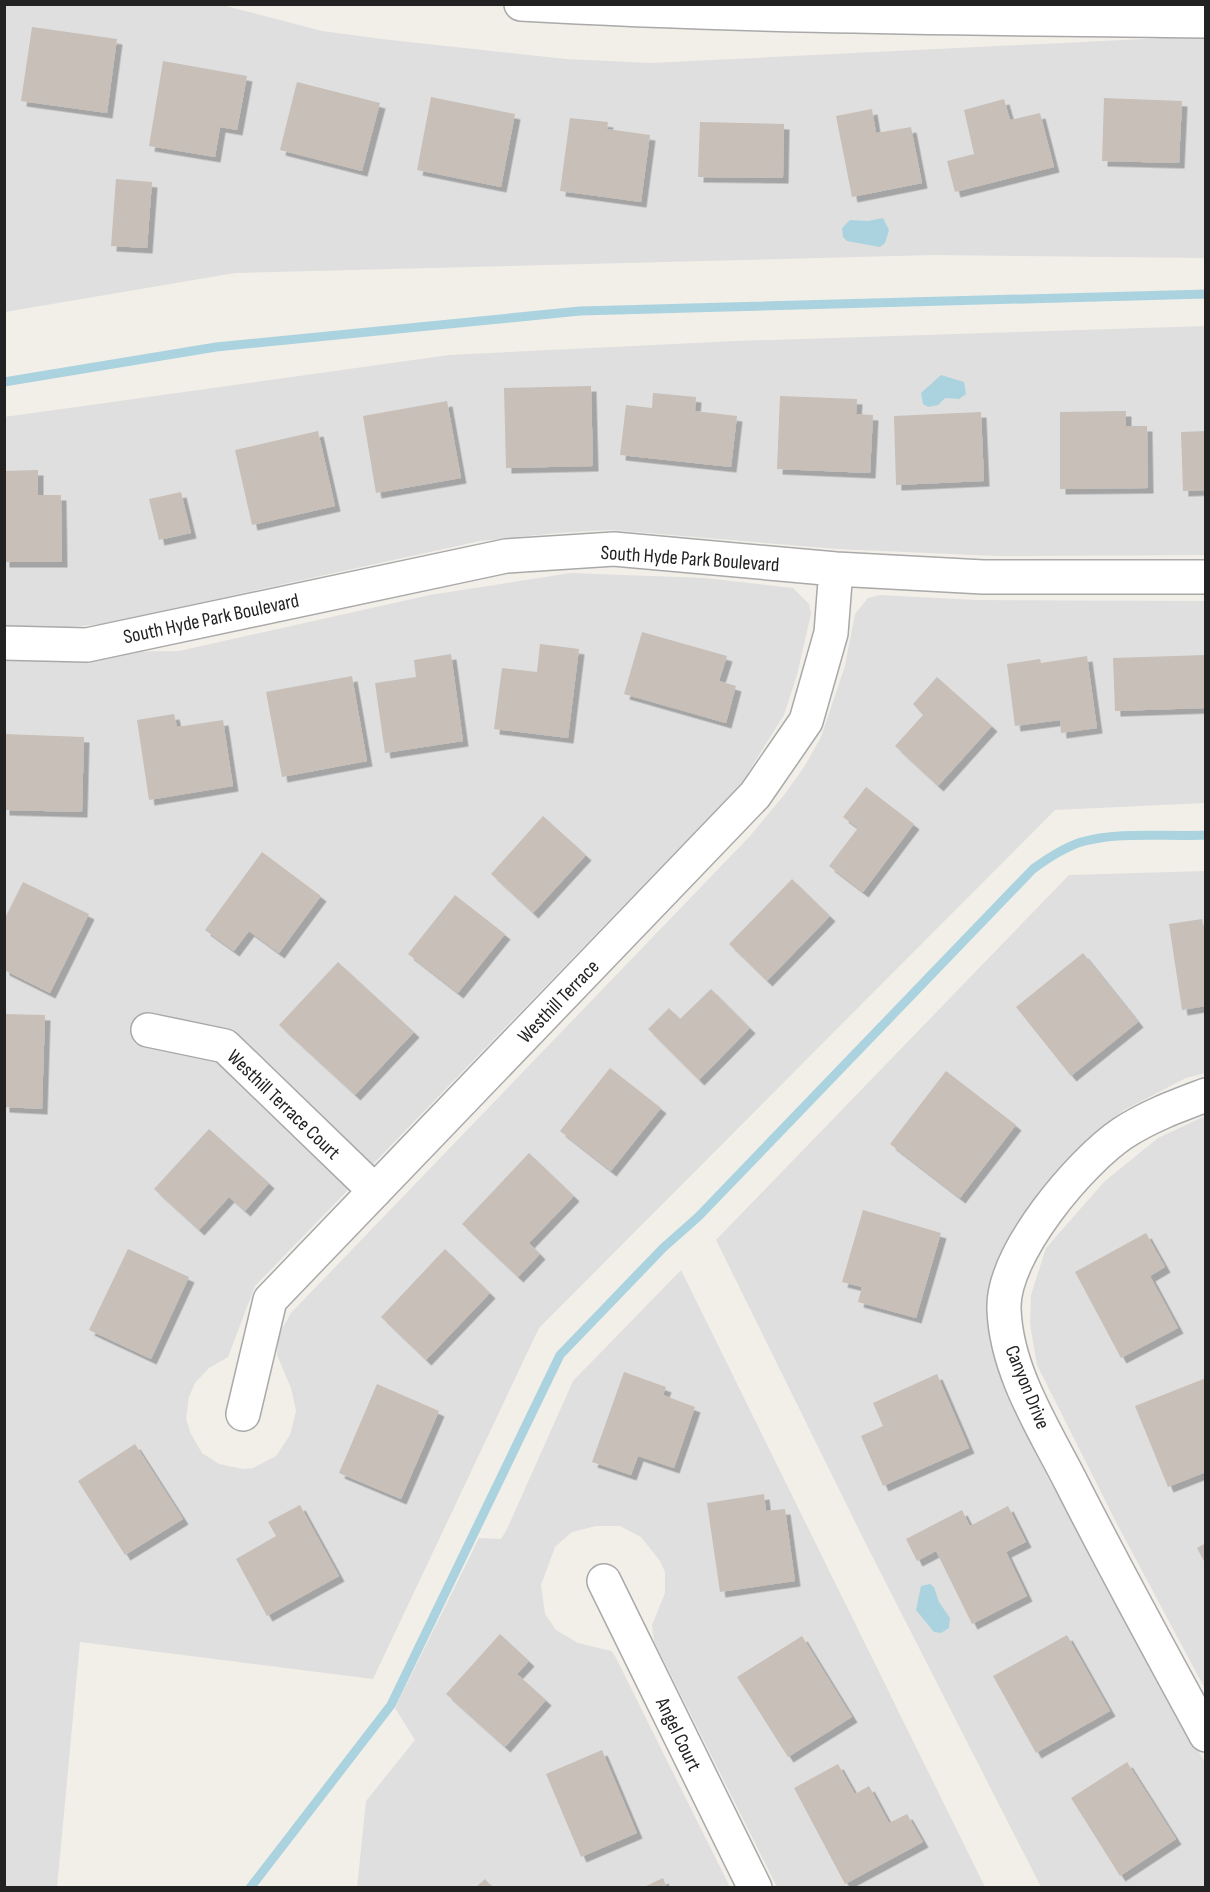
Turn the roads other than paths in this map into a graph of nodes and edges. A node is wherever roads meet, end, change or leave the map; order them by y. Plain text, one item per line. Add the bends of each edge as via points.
1 (521, 4) edge
2 (533, 5) edge
3 (1206, 21) edge
4 (836, 569) junction
5 (1206, 577) edge
6 (4, 643) edge
7 (148, 1030) dead end
8 (1206, 1095) edge
9 (375, 1191) junction
10 (243, 1414) dead end
11 (604, 1581) dead end
12 (1206, 1735) edge
13 (755, 1887) edge

1 - 2 street
2 - 3 street via 623,11
4 - 5 street, South Hyde Park Boulevard via 983,577
4 - 6 street, South Hyde Park Boulevard via 614,549 506,556 87,645
4 - 9 street, Westhill Terrace via 831,633 806,722 755,795
7 - 9 street, Westhill Terrace Court via 225,1046
8 - 12 street, Canyon Drive via 1163,1110 1122,1134 1068,1186 1029,1236 1014,1269 1004,1307 1010,1350 1035,1411 1118,1576
9 - 10 street, Westhill Terrace via 270,1300
11 - 13 street, Angel Court

